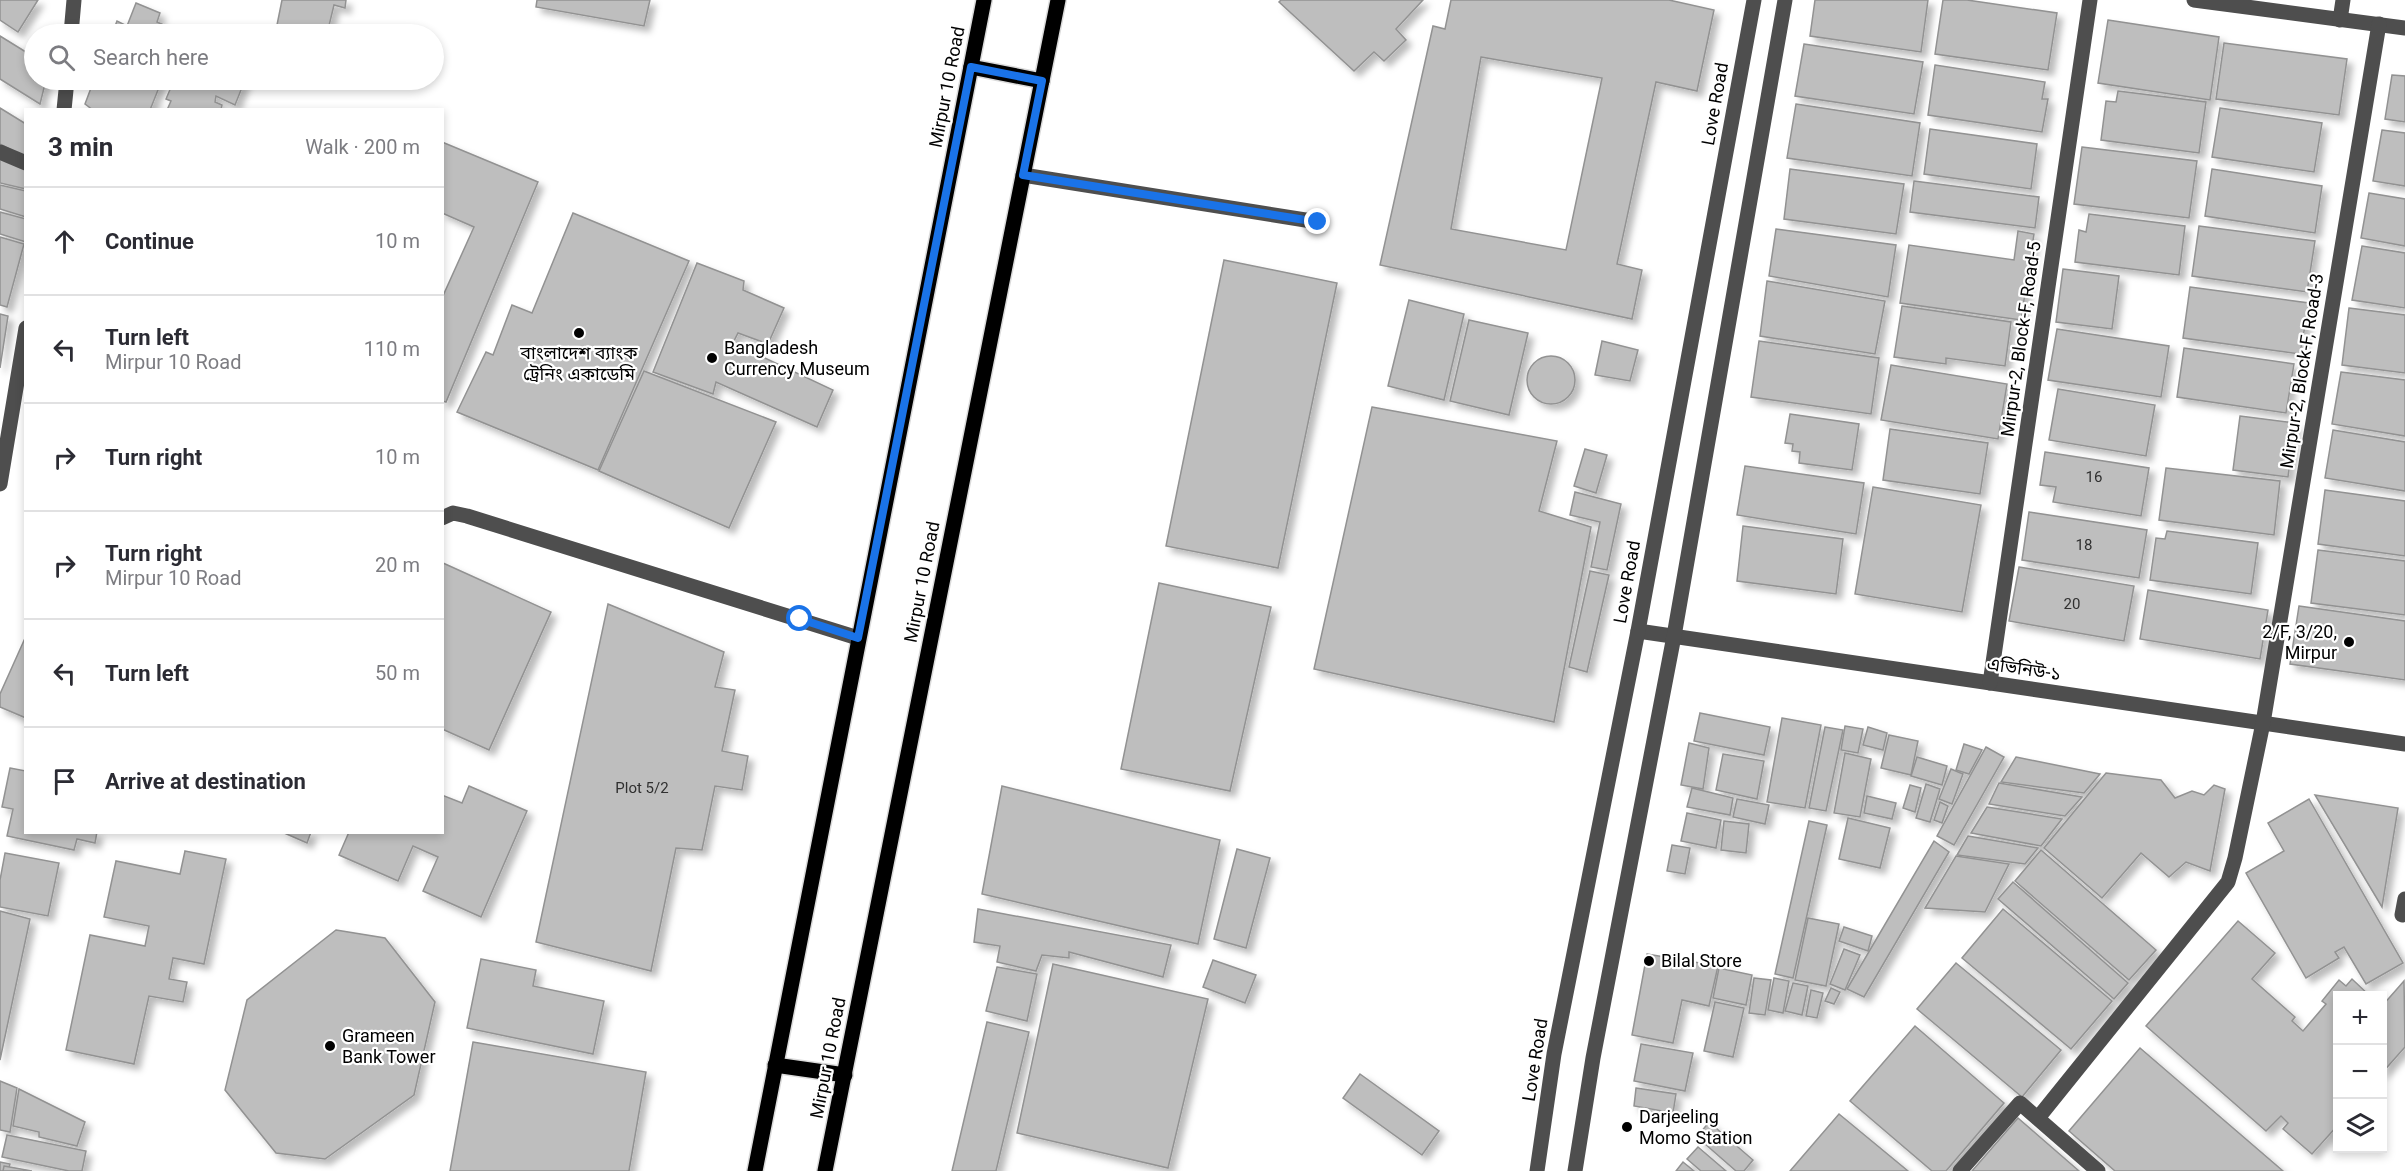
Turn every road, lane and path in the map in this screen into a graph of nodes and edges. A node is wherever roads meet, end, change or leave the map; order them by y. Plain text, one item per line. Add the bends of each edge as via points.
1 (74, 0) edge
2 (984, 0) edge
3 (1058, 0) edge
4 (1754, 0) edge
5 (1785, 0) edge
6 (2090, 0) edge
7 (2194, 0) edge
8 (2343, 0) edge
9 (2340, 20) junction
10 (72, 24) edge
11 (2379, 24) junction
12 (2405, 28) edge
13 (971, 67) junction
14 (1042, 81) junction
15 (66, 90) edge
16 (64, 108) edge
17 (0, 152) edge
18 (24, 162) edge
19 (1023, 175) junction
20 (1318, 222) dead end
21 (24, 340) edge
22 (0, 484) edge
23 (444, 517) edge
24 (1638, 631) junction
25 (1674, 636) junction
26 (858, 638) junction
27 (1990, 683) junction
28 (2263, 723) junction
29 (2405, 744) edge
30 (775, 1065) junction
31 (845, 1075) junction
32 (2038, 1118) junction
33 (755, 1171) edge
34 (825, 1171) edge
35 (1537, 1171) edge
36 (1575, 1171) edge
37 (1960, 1171) edge
38 (2098, 1171) edge

1 - 10 street
2 - 13 main road, Mirpur 10 Road
3 - 14 main road, Mirpur 10 Road
4 - 24 street, Love Road
5 - 25 street
6 - 27 street, Mirpur-2, Block-F, Road-5
7 - 9 street
8 - 9 street
9 - 11 street
11 - 12 street
11 - 28 street, Mirpur-2, Block-F, Road-3
13 - 14 main road
13 - 26 main road, Mirpur 10 Road
14 - 19 main road, Mirpur 10 Road
15 - 16 street
17 - 18 street
19 - 20 street
19 - 31 main road, Mirpur 10 Road
21 - 22 street
23 - 26 street via 453,513 467,516
24 - 25 street, এভিনিউ-১
24 - 35 street, Love Road via 1554,1054
25 - 27 street, এভিনিউ-১
25 - 36 street
26 - 30 main road, Mirpur 10 Road
27 - 28 street, এভিনিউ-১
28 - 29 street, এভিনিউ-১
28 - 32 street, Mirpur-2, Block-F, Road-3 via 2228,882
30 - 31 main road
30 - 33 main road, Mirpur 10 Road
31 - 34 main road, Mirpur 10 Road
32 - 37 street via 2020,1103
32 - 38 street

